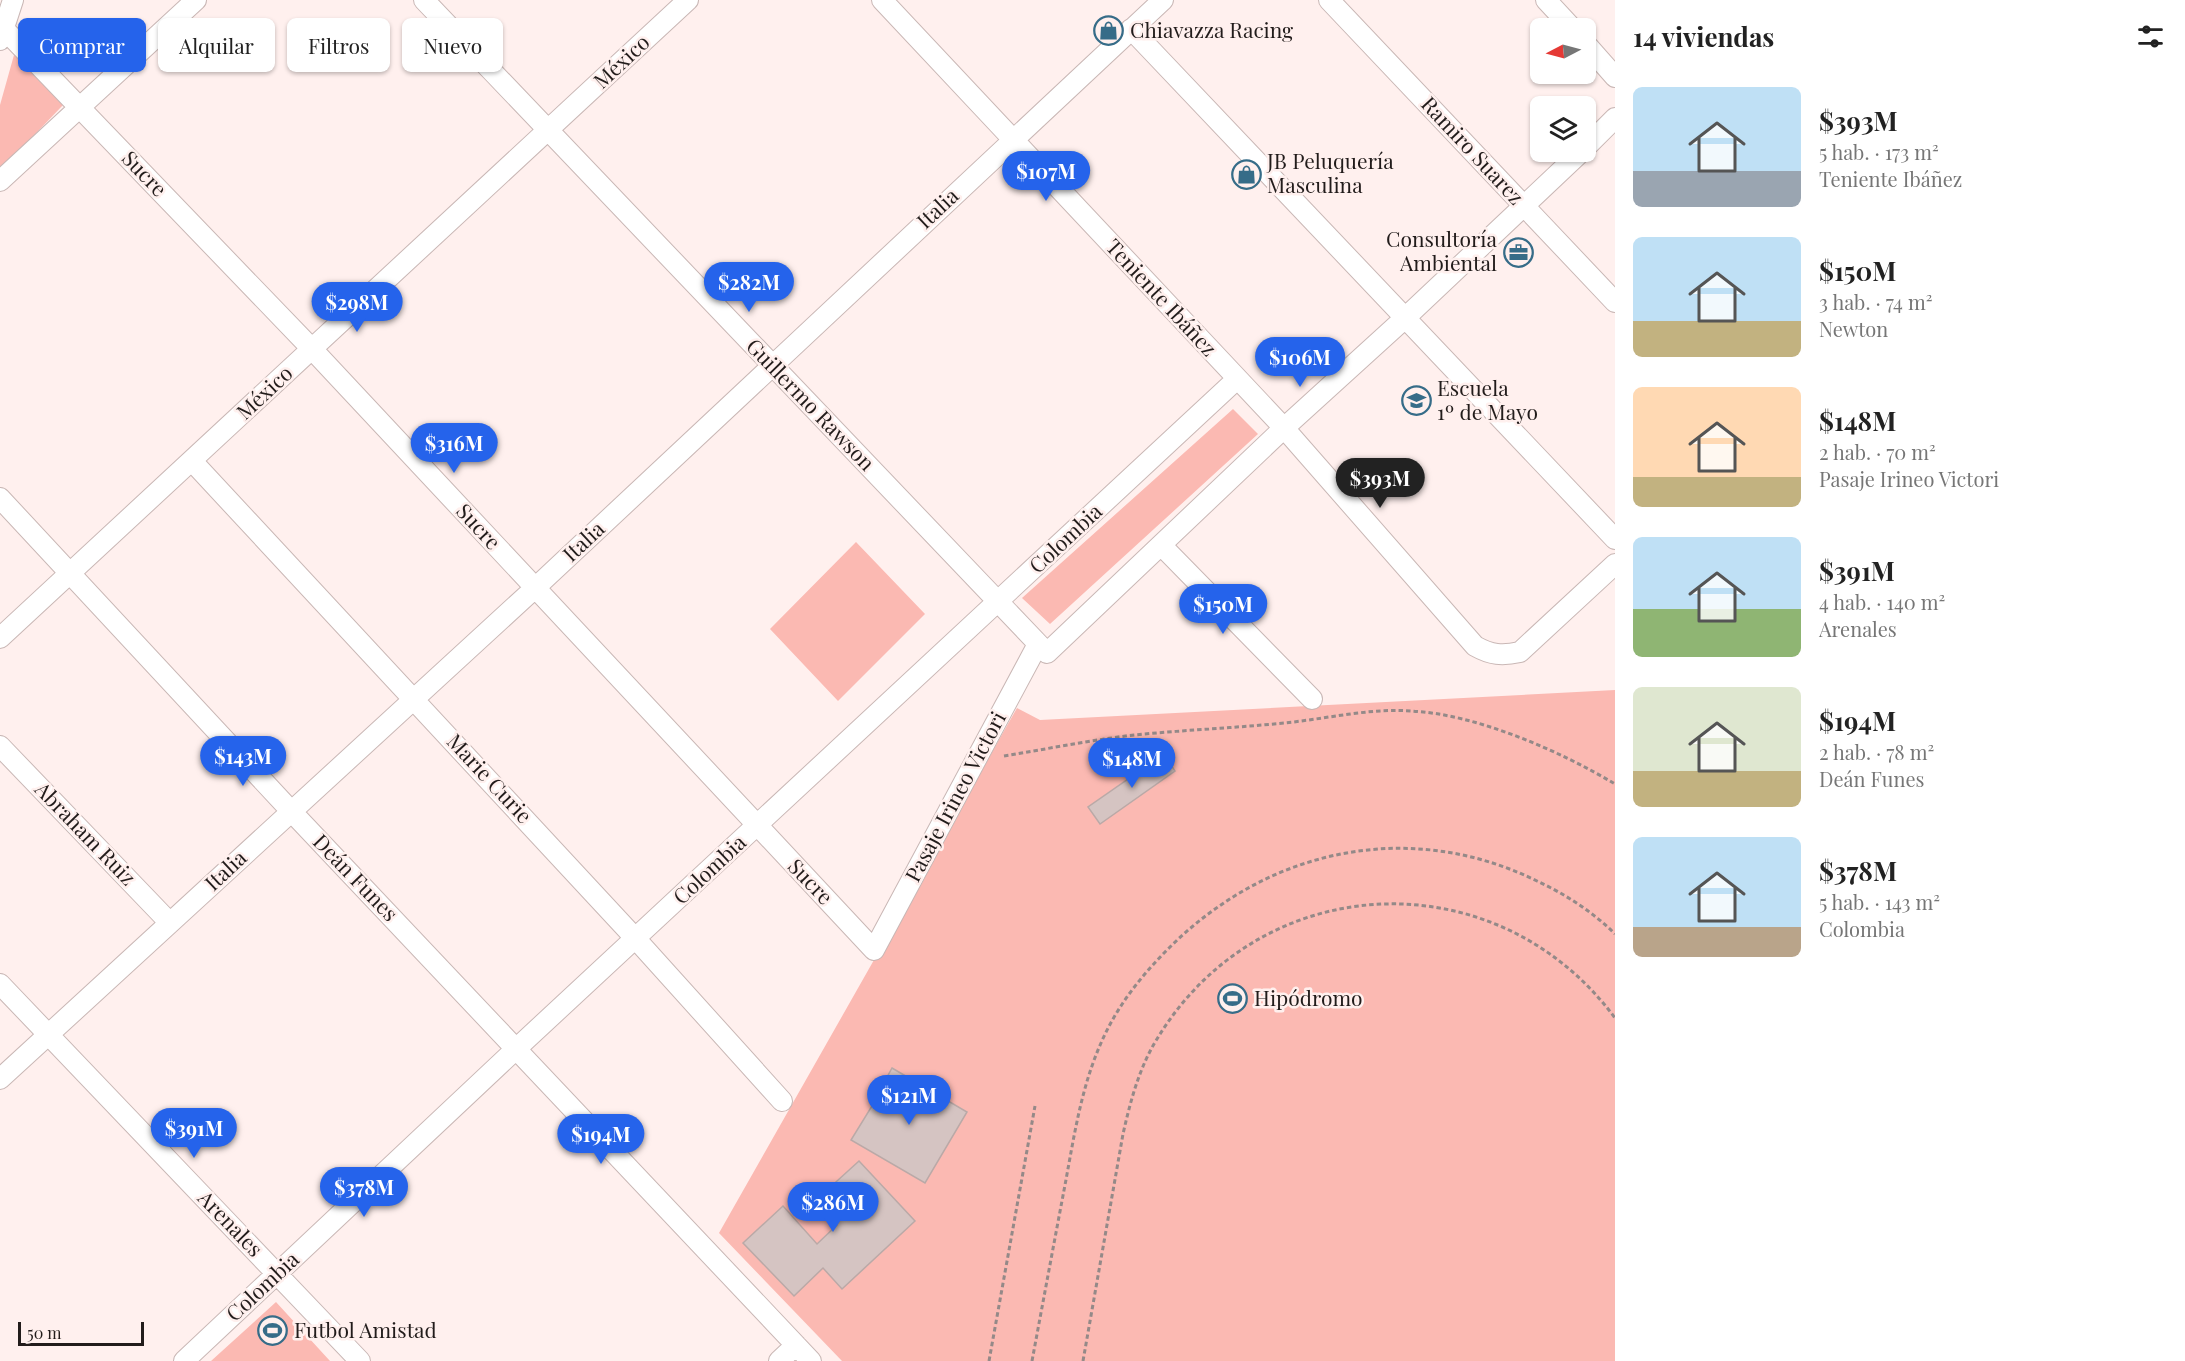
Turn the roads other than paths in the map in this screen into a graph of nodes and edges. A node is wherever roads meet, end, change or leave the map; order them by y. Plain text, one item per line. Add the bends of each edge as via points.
1 (13, 0) edge
2 (196, 0) edge
3 (424, 0) edge
4 (688, 0) edge
5 (882, 0) edge
6 (1163, 0) edge
7 (1329, 0) edge
8 (1546, 0) edge
9 (1563, 18) edge
10 (1131, 29) junction
11 (2, 35) edge
12 (1596, 55) edge
13 (1615, 77) edge
14 (81, 108) junction
15 (1615, 118) edge
16 (548, 130) junction
17 (1596, 137) edge
18 (1014, 139) junction
19 (1570, 162) edge
20 (0, 182) edge
21 (1524, 206) junction
22 (1615, 302) edge
23 (1405, 318) junction
24 (312, 350) junction
25 (772, 364) junction
26 (1238, 379) junction
27 (1284, 428) junction
28 (192, 461) junction
29 (0, 498) edge
30 (1615, 539) edge
31 (1161, 544) junction
32 (1615, 564) edge
33 (71, 573) junction
34 (535, 588) junction
35 (998, 602) junction
36 (0, 638) edge
37 (1043, 649) junction
38 (414, 698) junction
39 (1312, 699) dead end
40 (0, 746) edge
41 (291, 811) junction
42 (757, 826) junction
43 (170, 923) junction
44 (635, 938) junction
45 (874, 950) joint
46 (0, 984) edge
47 (48, 1034) junction
48 (517, 1048) junction
49 (0, 1079) edge
50 (782, 1101) dead end
51 (277, 1274) junction
52 (796, 1345) junction
53 (184, 1361) edge
54 (360, 1361) edge
55 (779, 1361) edge
56 (812, 1361) edge

1 - 11 street
2 - 14 street
3 - 16 street, Guillermo Rawson
4 - 16 street, México
5 - 18 street, Teniente Ibáñez
6 - 10 street, Italia
7 - 21 street, Ramiro Suarez
8 - 9 street
10 - 18 street, Italia
10 - 23 street
11 - 14 street, Sucre
12 - 13 street
14 - 20 street
14 - 24 street, Sucre
15 - 17 street
16 - 24 street, México
16 - 25 street, Guillermo Rawson
18 - 25 street, Italia
18 - 26 street, Teniente Ibáñez
19 - 21 street
21 - 22 street, Ramiro Suarez
21 - 23 street
23 - 27 street
23 - 30 street
24 - 28 street, México
24 - 34 street, Sucre
25 - 34 street, Italia
25 - 35 street, Guillermo Rawson
26 - 27 street, Teniente Ibáñez
26 - 35 street, Colombia
27 - 31 street
27 - 32 street, Teniente Ibáñez via 1475,646 1486,652 1502,656 1520,652
28 - 33 street, México
28 - 38 street, Marie Curie
29 - 33 street, Deán Funes
31 - 37 street
31 - 39 street
33 - 36 street, México
33 - 41 street, Deán Funes
34 - 38 street, Italia
34 - 42 street, Sucre
35 - 37 street, Guillermo Rawson
35 - 42 street, Colombia
37 - 45 street, Pasaje Irineo Victori
38 - 41 street, Italia
38 - 44 street, Marie Curie
40 - 43 street, Abraham Ruiz
41 - 43 street, Italia
41 - 48 street, Deán Funes
42 - 44 street, Colombia
42 - 45 street, Sucre
43 - 47 street, Italia
44 - 48 street, Colombia
44 - 50 street, Marie Curie
46 - 47 street, Arenales
47 - 49 street, Italia
47 - 51 street, Arenales
48 - 51 street, Colombia
48 - 52 street, Deán Funes
51 - 53 street, Colombia
51 - 54 street, Arenales
52 - 55 street
52 - 56 street, Deán Funes

